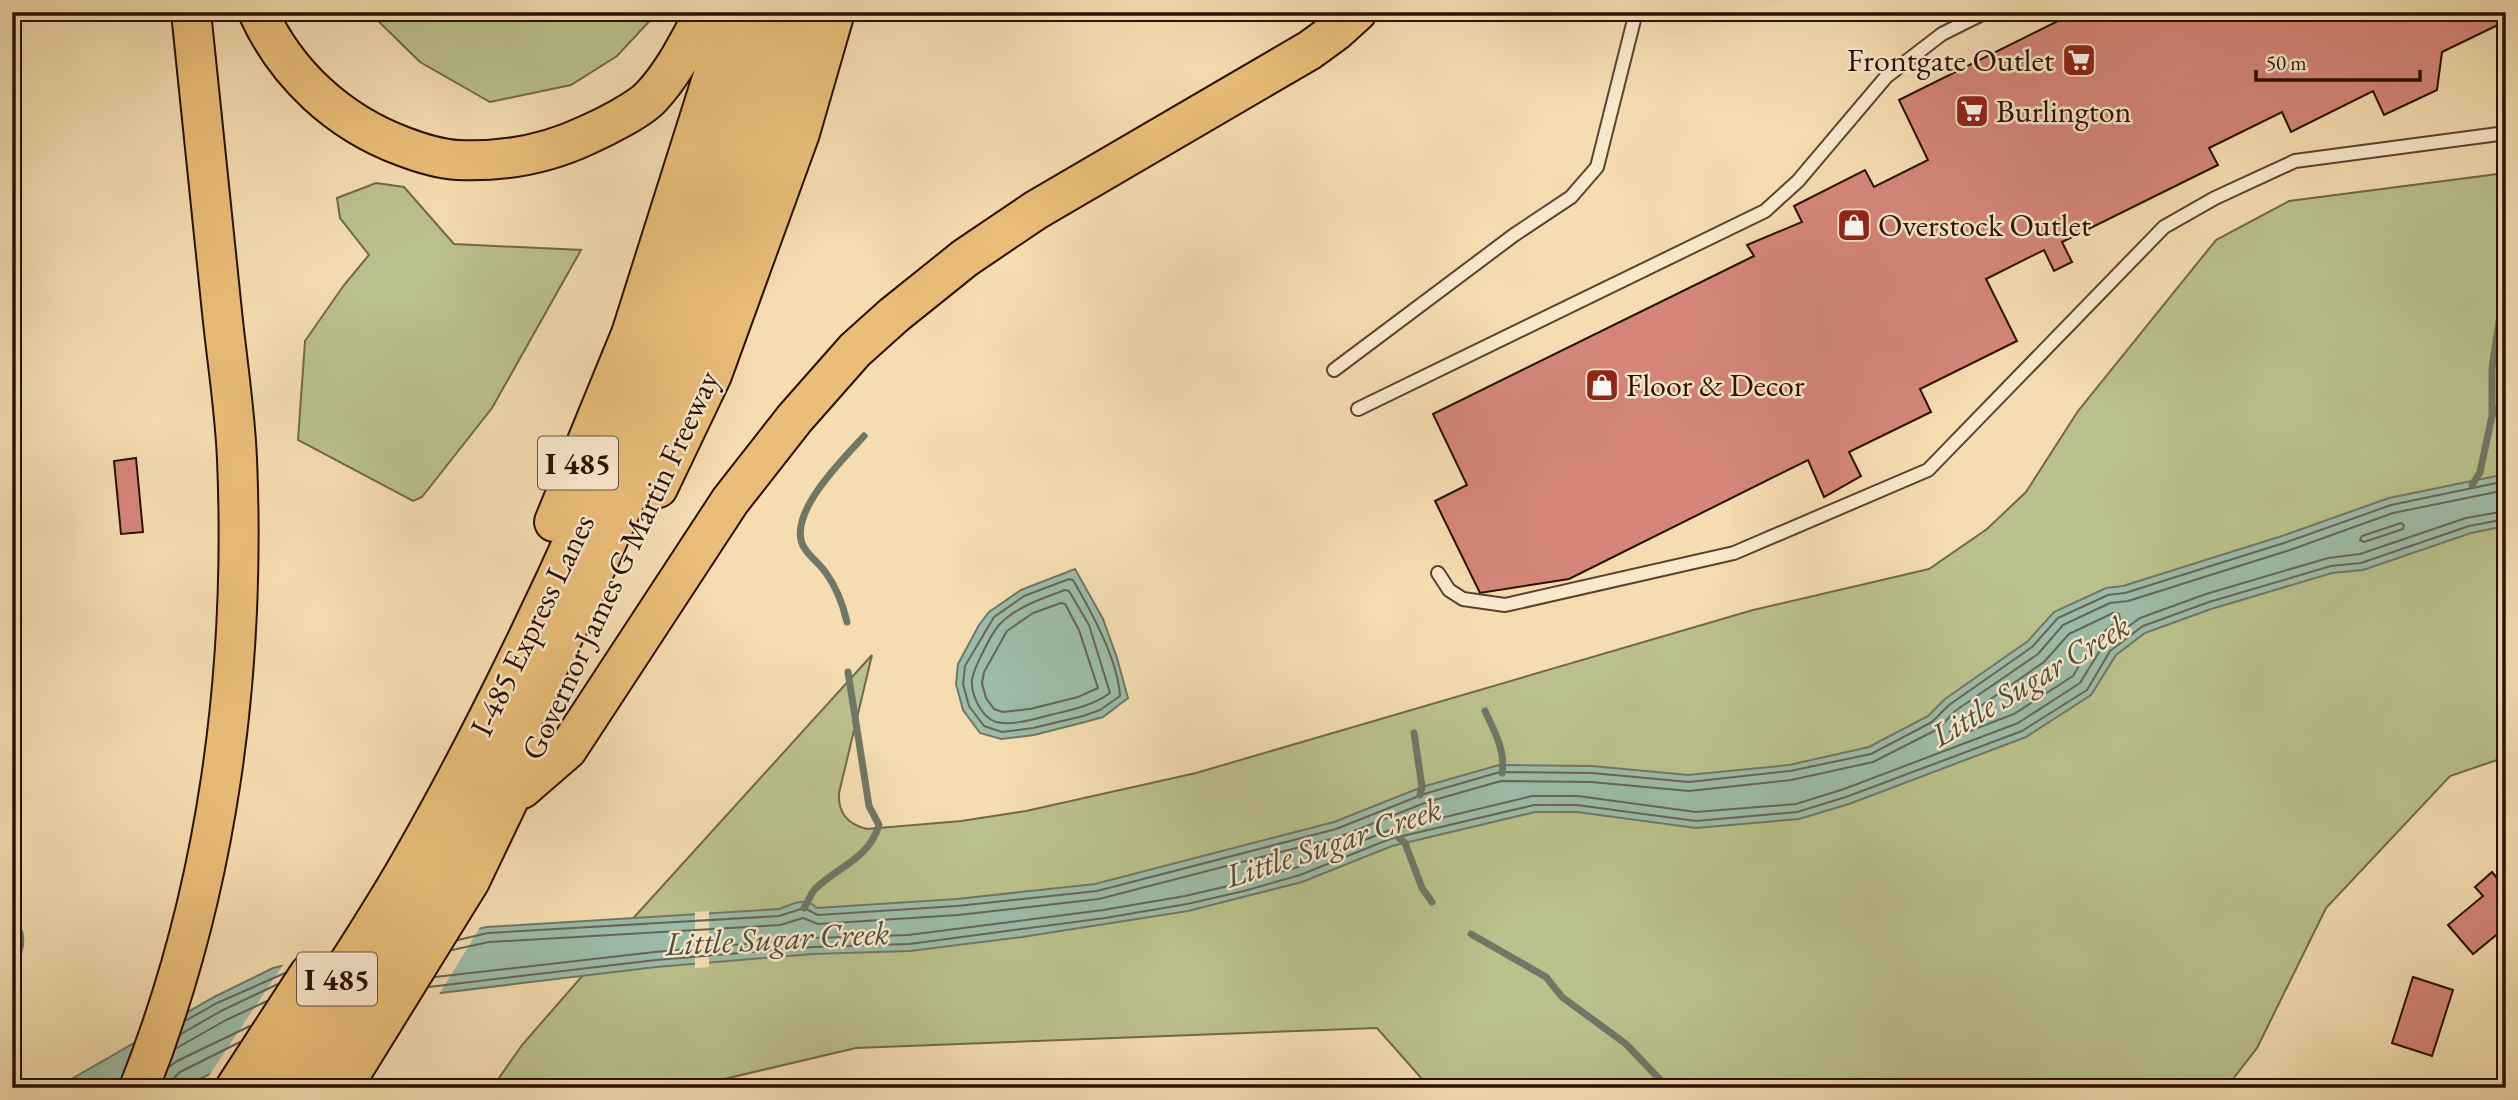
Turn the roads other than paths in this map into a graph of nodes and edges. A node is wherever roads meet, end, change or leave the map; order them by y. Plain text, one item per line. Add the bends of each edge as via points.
1 (191, 12) edge
2 (258, 12) edge
3 (705, 12) edge
4 (733, 12) edge
5 (771, 12) edge
6 (801, 12) edge
7 (835, 12) edge
8 (1357, 12) edge
9 (1636, 12) edge
10 (1986, 12) edge
11 (2506, 133) edge
12 (1334, 370) dead end
13 (1358, 409) dead end
14 (1438, 573) dead end
15 (509, 799) junction
16 (418, 879) junction
17 (344, 1085) edge
18 (139, 1088) edge
19 (235, 1088) edge
20 (268, 1088) edge
21 (305, 1088) edge

1 - 18 highway via 237,457 239,594 227,747 195,913
2 - 3 highway via 285,60 313,93 376,136 424,154 498,160 562,147 650,99
4 - 19 highway, I 485 via 631,334 539,558 444,749 365,888
5 - 16 highway, I-485 Express Lanes / I 485 via 708,209 625,424 550,593 477,740
6 - 16 highway, I-485 Express Lanes / I 485 via 721,265 679,376 588,586 529,708
7 - 15 highway, Governor James G Martin Freeway / I 485 via 800,133 712,375
8 - 15 highway via 1310,50 965,258 855,350 730,501 567,750
9 - 12 lane via 1597,167 1571,197
10 - 13 lane via 1942,34 1886,76 1798,181 1765,211
11 - 14 lane via 2295,161 2216,198 2164,227 1928,470 1734,553 1505,605 1463,599 1449,590
15 - 17 highway, Governor James G Martin Freeway / I 485 via 470,881
16 - 20 highway, I-485 Express Lanes / I 485
16 - 21 highway, I-485 Express Lanes / I 485

